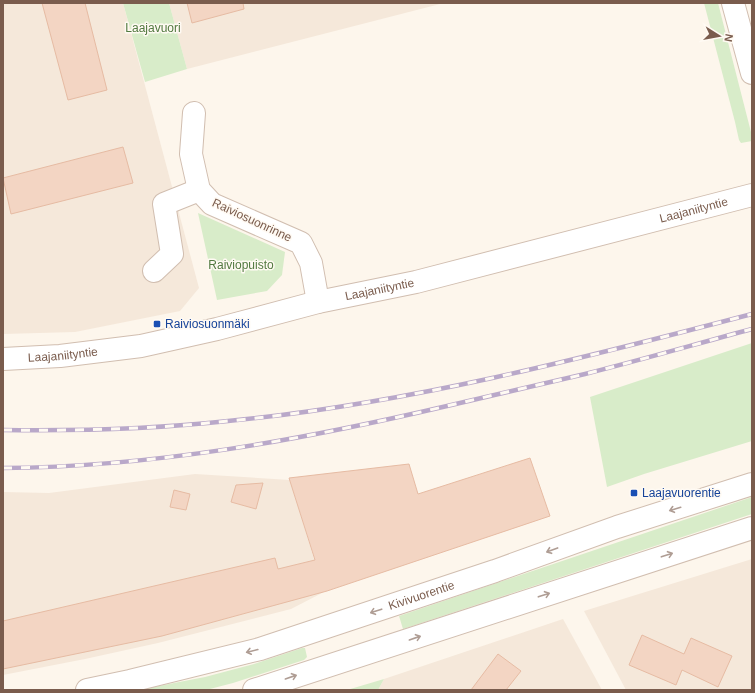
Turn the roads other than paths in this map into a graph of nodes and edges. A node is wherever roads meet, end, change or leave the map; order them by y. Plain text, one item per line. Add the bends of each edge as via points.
1 (733, 3) edge
2 (752, 73) edge
3 (194, 113) dead end
4 (199, 190) junction
5 (752, 195) edge
6 (154, 271) dead end
7 (318, 302) junction
8 (3, 360) edge
9 (752, 484) edge
10 (752, 528) edge
11 (87, 690) edge
12 (254, 690) edge

1 - 2 street
3 - 4 street via 191,154
4 - 6 street via 164,204 172,254
4 - 7 street, Raiviosuonrinne via 212,204 301,243 311,264
5 - 7 street, Laajaniityntie via 416,282
7 - 8 street, Laajaniityntie via 141,346
9 -> 11 street, Kivivuorentie via 260,648
12 -> 10 street

